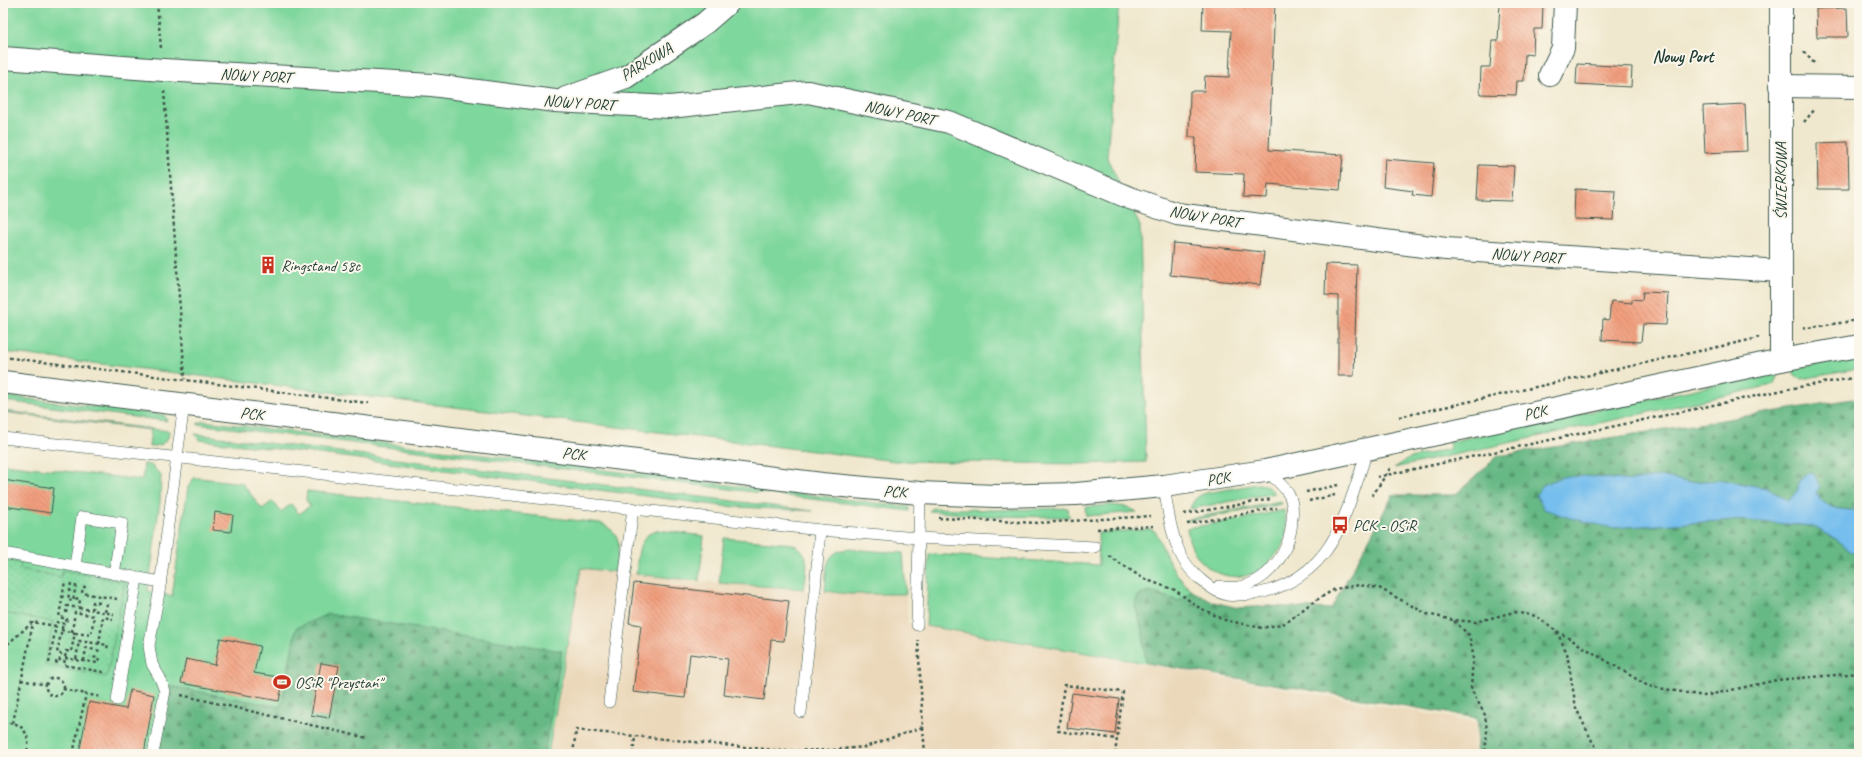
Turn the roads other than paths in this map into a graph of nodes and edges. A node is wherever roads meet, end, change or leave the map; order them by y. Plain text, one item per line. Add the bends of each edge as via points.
1 (728, 3) edge
2 (1565, 3) edge
3 (1781, 3) edge
4 (3, 58) edge
5 (1550, 75) dead end
6 (1780, 86) junction
7 (1859, 87) edge
8 (555, 101) junction
9 (1780, 271) junction
10 (1859, 346) edge
11 (1781, 360) junction
12 (3, 382) edge
13 (184, 404) junction
14 (3, 438) edge
15 (1368, 448) junction
16 (178, 458) junction
17 (1265, 470) junction
18 (1164, 486) junction
19 (920, 493) junction
20 (633, 508) junction
21 (820, 530) junction
22 (918, 538) junction
23 (1095, 547) road end
24 (3, 553) edge
25 (71, 566) junction
26 (118, 574) junction
27 (137, 578) junction
28 (160, 582) junction
29 (1202, 583) junction
30 (917, 625) road end
31 (117, 700) road end
32 (609, 702) dead end
33 (801, 712) dead end
34 (153, 754) edge

1 - 8 street, PARKOWA via 705,24 626,77
2 - 5 street via 1563,48
3 - 6 street, ŚWIERKOWA
4 - 8 street, NOWY PORT via 432,85
6 - 7 street
6 - 9 street, ŚWIERKOWA
8 - 9 street, NOWY PORT via 670,106 808,92 949,122 1130,198 1177,214 1446,249
9 - 11 street, ŚWIERKOWA
10 - 11 street
11 - 15 street, PCK
12 - 13 street, PCK
13 - 16 lane
13 - 19 street, PCK via 725,472
14 - 16 lane
15 - 17 street, PCK
15 - 29 lane via 1340,525 1326,552 1305,572 1282,587 1256,595 1226,596
16 - 20 lane
16 - 28 lane
17 - 18 street, PCK
17 - 29 lane via 1282,485 1291,500 1292,527 1285,551 1273,569 1255,582 1230,588
18 - 19 street, PCK via 1076,494 996,496
18 - 29 lane via 1170,520 1183,560
19 - 22 lane
20 - 21 lane
20 - 32 lane
21 - 22 lane
21 - 33 lane
22 - 23 lane
22 - 30 lane
24 - 25 lane
25 - 26 lane
25 - 26 lane via 82,517 122,523
26 - 27 lane
27 - 28 lane
27 - 31 lane
28 - 34 lane via 149,646 152,664 165,691

